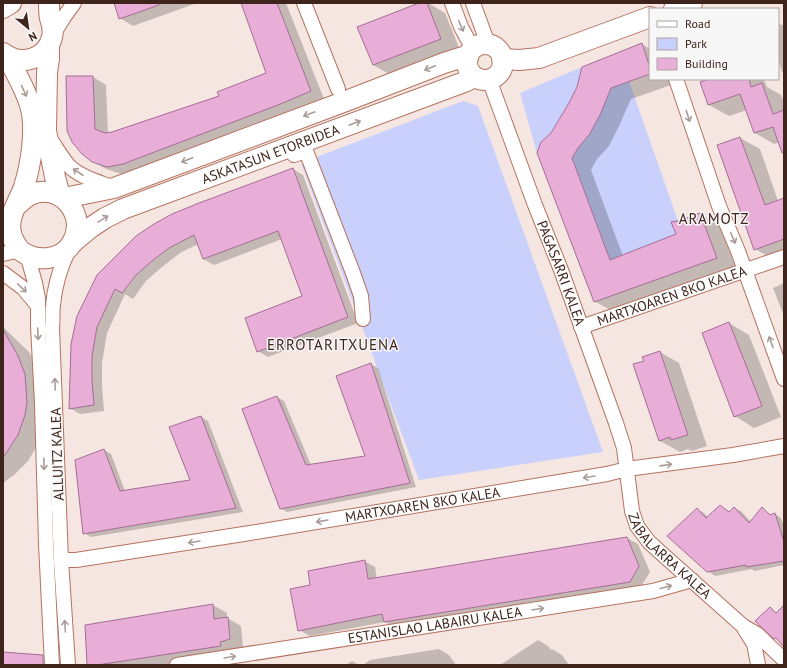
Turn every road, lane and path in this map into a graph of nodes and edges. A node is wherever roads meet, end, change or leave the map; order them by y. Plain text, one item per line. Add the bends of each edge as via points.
1 (6, 3) edge
2 (11, 3) edge
3 (35, 3) edge
4 (74, 3) edge
5 (304, 3) edge
6 (452, 3) edge
7 (473, 3) edge
8 (692, 3) edge
9 (3, 7) edge
10 (677, 8) edge
11 (649, 17) edge
12 (50, 26) edge
13 (5, 54) edge
14 (478, 61) junction
15 (676, 80) edge
16 (338, 89) dead end
17 (46, 131) junction
18 (294, 155) dead end
19 (114, 188) junction
20 (62, 197) junction
21 (10, 219) edge
22 (71, 245) junction
23 (17, 253) edge
24 (784, 257) edge
25 (745, 271) junction
26 (3, 273) edge
27 (38, 306) junction
28 (362, 318) dead end
29 (581, 328) junction
30 (784, 379) edge
31 (784, 446) edge
32 (627, 469) junction
33 (61, 560) junction
34 (692, 580) junction
35 (743, 626) junction
36 (783, 658) edge
37 (757, 664) edge
38 (52, 665) edge
39 (68, 665) edge
40 (177, 665) edge

1 - 9 street
2 - 9 street
3 - 12 street via 46,11
4 - 12 street via 64,17
5 - 16 street
6 -> 14 street
7 - 14 street
8 - 10 street
11 - 14 street via 539,58 502,59 501,69 494,77
12 - 13 street via 42,53 34,58 16,60
12 - 17 street
13 -> 21 street via 28,97 32,116 33,145 24,186
14 -> 19 street, ASKATASUN ETORBIDEA via 463,57 444,63
22 -> 14 street, ASKATASUN ETORBIDEA via 90,228 123,209 467,81
14 - 29 street, PAGASARRI KALEA via 561,270
15 -> 25 street via 719,206
19 -> 17 street via 86,177 70,166
17 - 20 street via 55,177
18 - 28 street, ASKATASUN ETORBIDEA via 306,151 353,273 360,296
19 - 20 street, ASKATASUN ETORBIDEA
20 - 21 street via 51,193 32,194 23,199
20 - 22 street via 71,205 77,224
21 - 23 street
22 - 23 street via 62,253 43,259
33 -> 22 street, ALLUITZ KALEA via 52,328 58,275
23 - 27 street, ALLUITZ KALEA via 36,283
24 - 25 street
25 - 29 street, MARTXOAREN 8KO KALEA
30 -> 25 street, MARTXOAREN 8KO KALEA
26 -> 27 street via 23,288
27 -> 38 street, ALLUITZ KALEA
29 - 32 street, PAGASARRI KALEA via 616,423
32 -> 31 street, MARTXOAREN 8KO KALEA
32 -> 33 street, MARTXOAREN 8KO KALEA via 250,533 76,560
32 - 34 street, ZABALARRA KALEA via 632,511 637,526 649,542
39 -> 33 street, ALLUITZ KALEA
34 - 35 street, ZABALARRA KALEA
40 -> 34 street, ESTANISLAO LABAIRU KALEA via 653,591
35 - 36 street, ZABALARRA KALEA via 757,634
35 - 37 street, ZABALARRA KALEA via 754,644
36 - 37 street via 772,656

